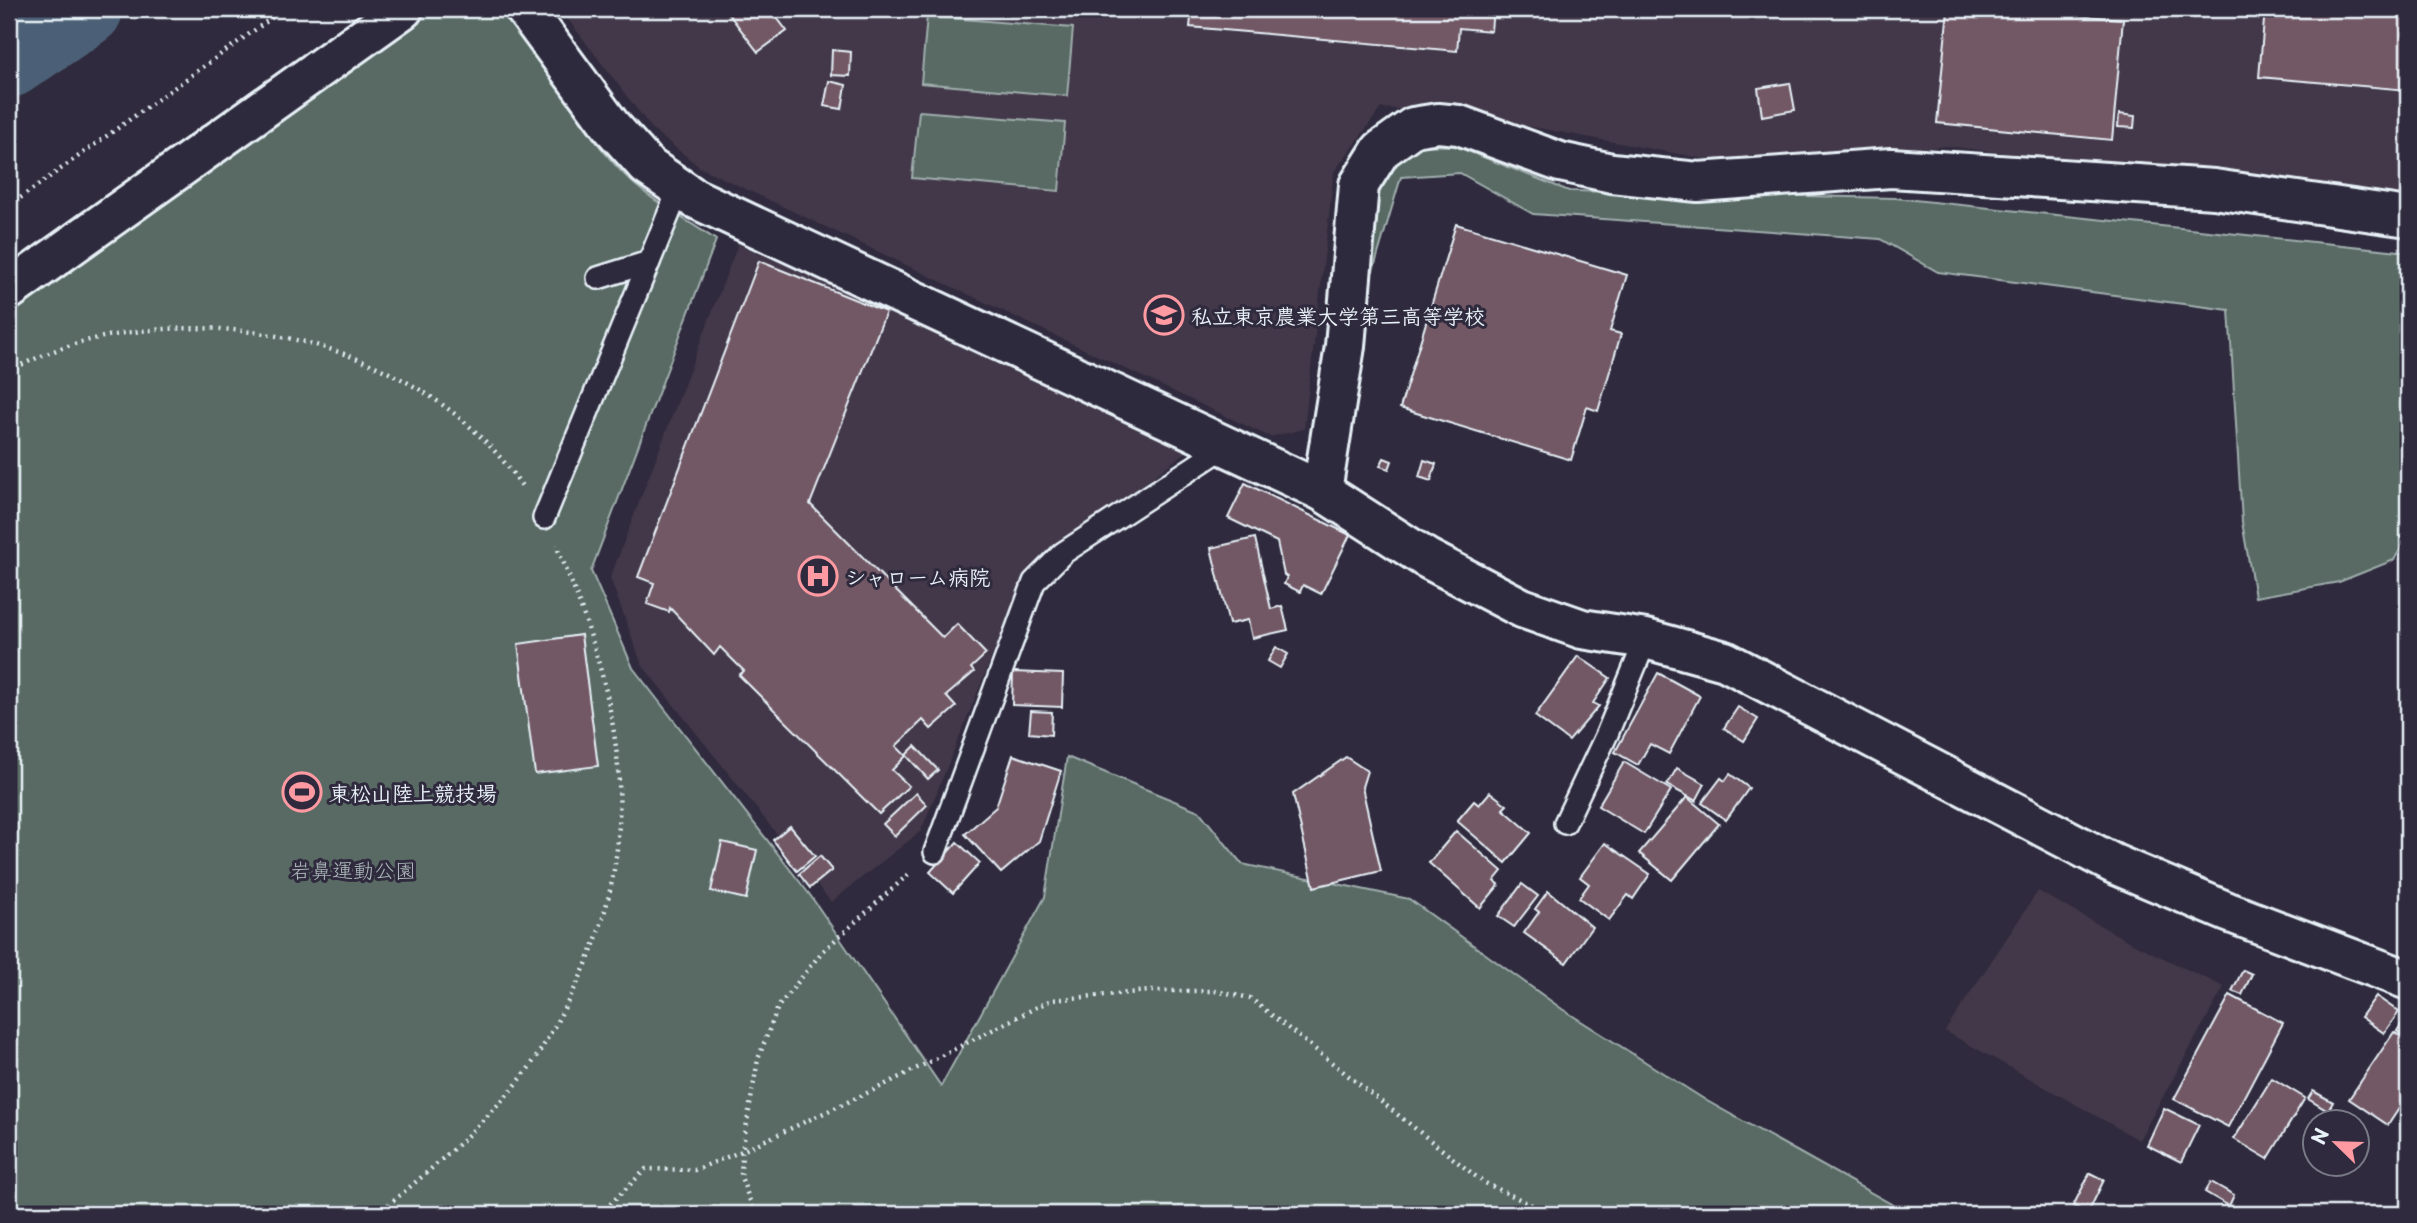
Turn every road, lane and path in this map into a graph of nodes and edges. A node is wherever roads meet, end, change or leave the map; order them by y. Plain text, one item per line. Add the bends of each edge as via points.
1 (284, 9) edge
2 (403, 9) edge
3 (525, 9) edge
4 (679, 188) junction
5 (9, 206) edge
6 (2408, 217) edge
7 (649, 262) junction
8 (598, 278) dead end
9 (9, 290) edge
10 (9, 370) edge
11 (1226, 446) junction
12 (1322, 491) junction
13 (544, 518) junction
14 (1646, 639) junction
15 (1565, 822) dead end
16 (934, 852) joint
17 (2408, 980) edge
18 (742, 1151) junction
19 (377, 1214) edge
20 (600, 1214) edge
21 (755, 1214) edge
22 (1543, 1214) edge

1 - 5 path
2 - 9 street
3 - 4 street via 611,126 646,166
4 - 7 lane
4 - 11 street
6 - 12 street via 2214,189 1891,168 1698,182 1560,162 1459,125 1413,127 1381,150 1359,185 1345,346
7 - 8 lane
7 - 13 lane
10 - 13 path via 78,343 162,329 271,332 340,350 392,374 471,429 515,475
11 - 12 street
11 - 16 lane via 1063,553 1034,582
12 - 14 street via 1426,558 1522,608 1582,629
13 - 19 path via 585,612 601,667 621,785 621,831 613,886 586,969 542,1049 514,1087 447,1157
14 - 15 lane
14 - 17 street via 1725,661 2114,864
16 - 18 path via 822,952 778,1007 758,1059
18 - 20 path via 695,1170 646,1169
18 - 21 path via 741,1177
18 - 22 path via 1051,1000 1149,991 1215,991 1250,998 1483,1182

